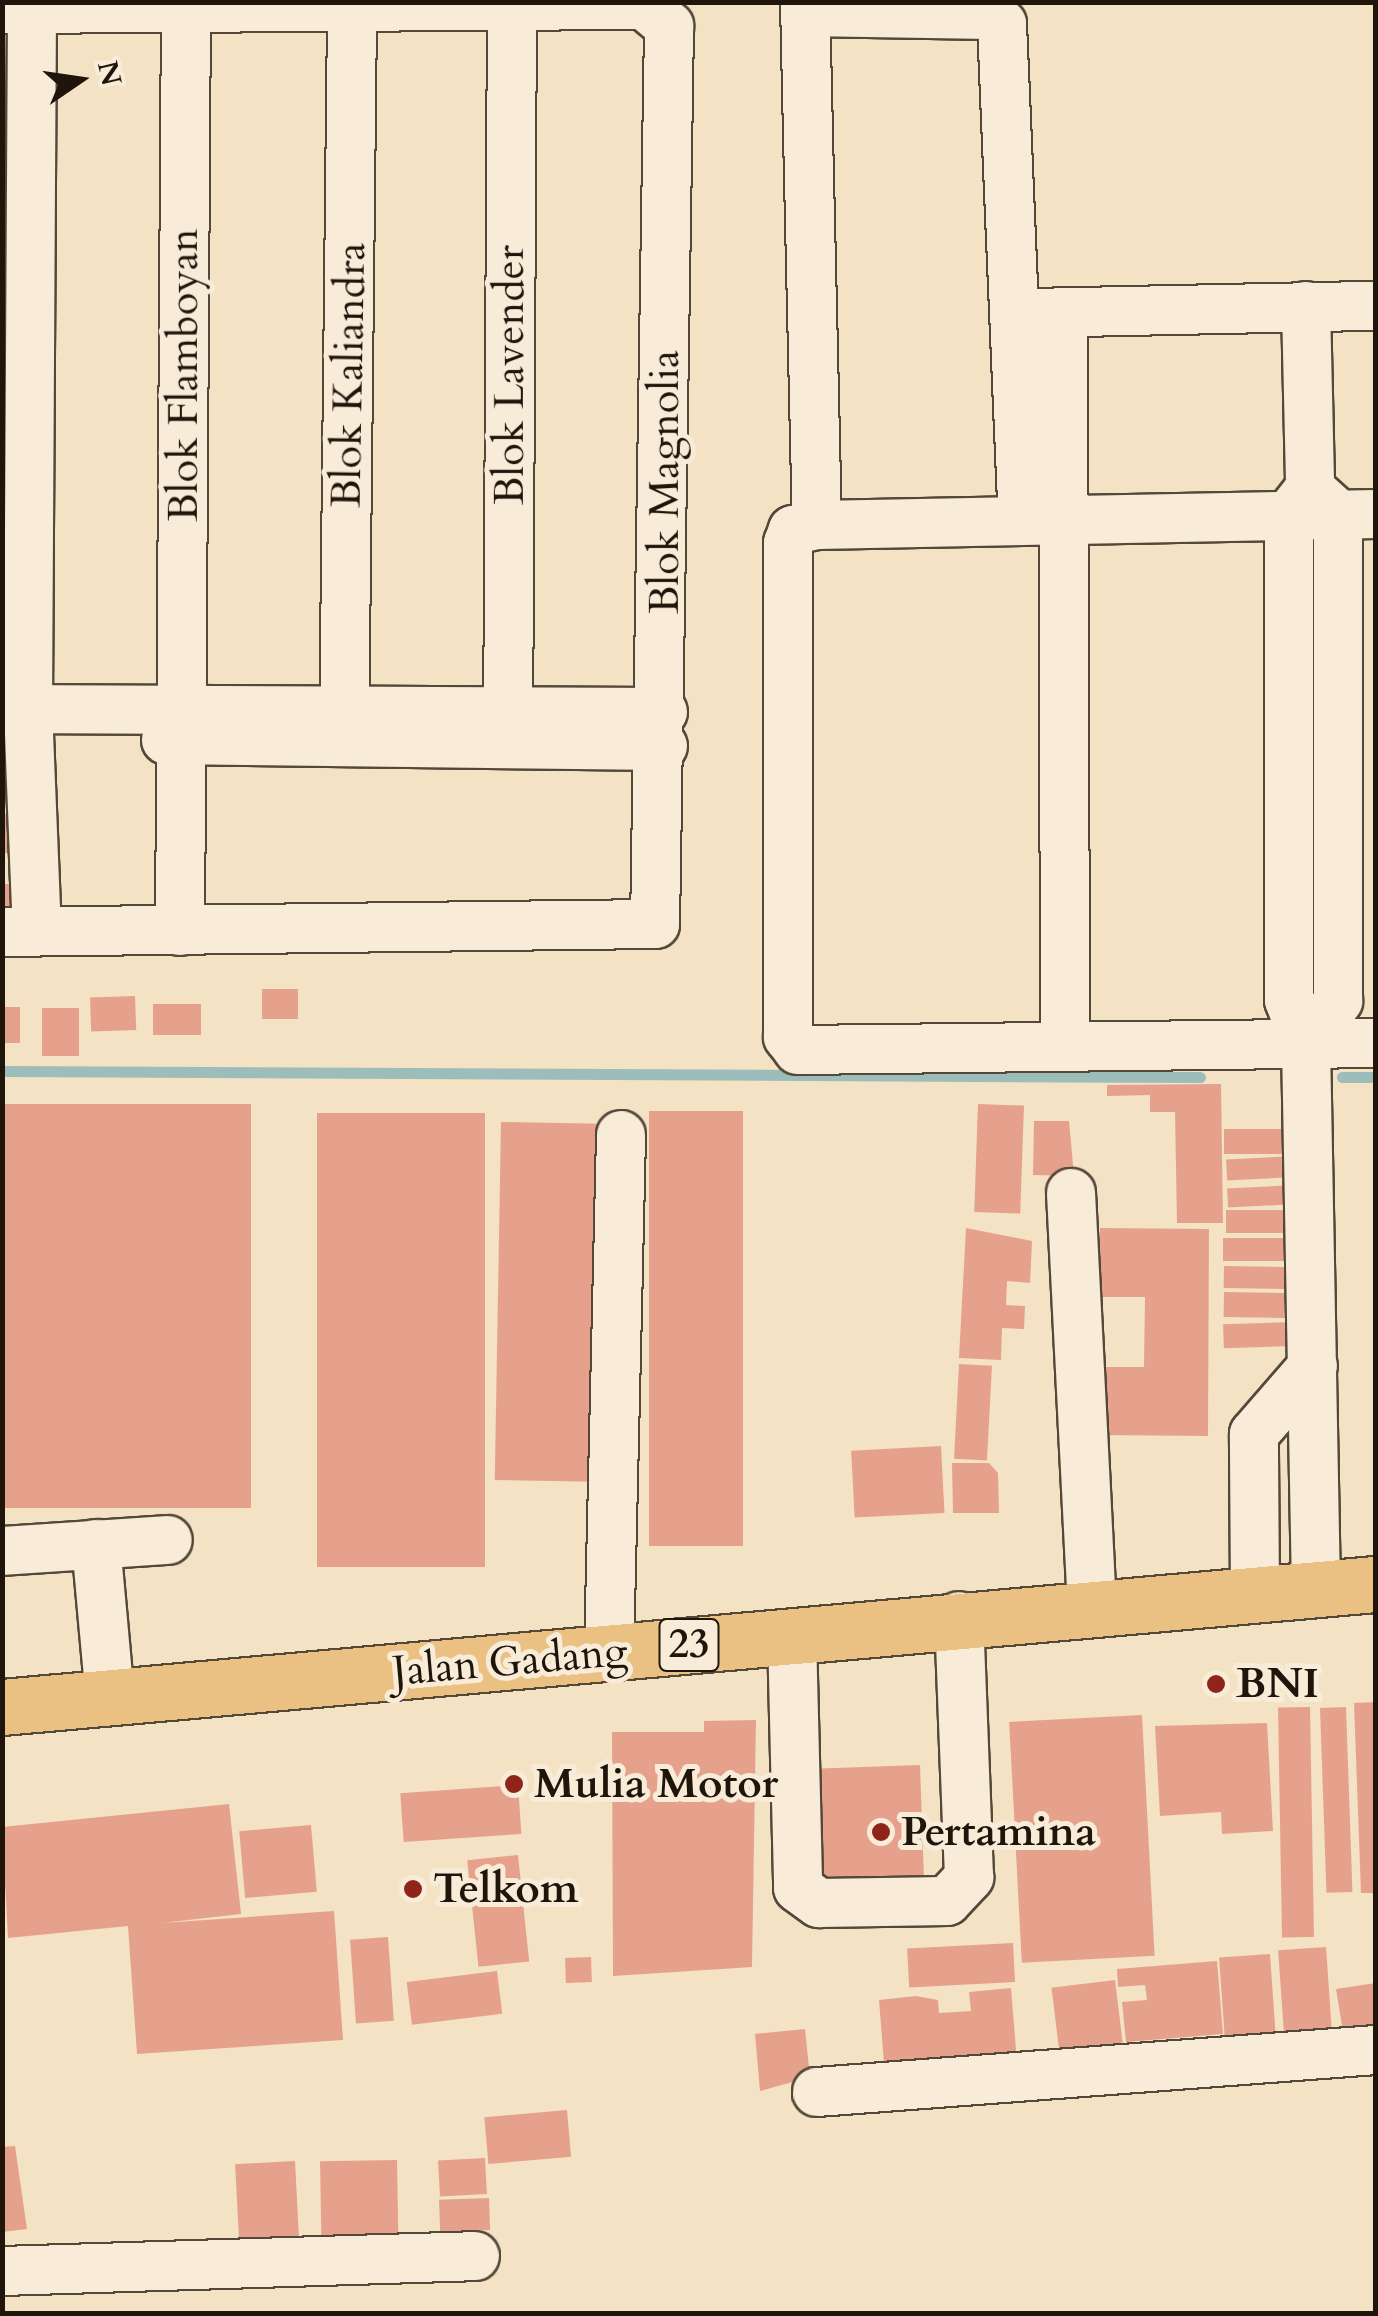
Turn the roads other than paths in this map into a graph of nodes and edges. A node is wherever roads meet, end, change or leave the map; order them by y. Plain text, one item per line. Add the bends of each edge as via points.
1 (512, 6) junction
2 (805, 7) edge
3 (352, 8) junction
4 (17, 9) edge
5 (186, 10) junction
6 (1306, 306) junction
7 (1376, 306) edge
8 (1040, 313) junction
9 (1328, 508) edge
10 (1070, 520) junction
11 (1023, 521) junction
12 (818, 525) junction
13 (183, 724) junction
14 (345, 724) junction
15 (16, 725) edge
16 (508, 726) junction
17 (663, 729) junction
18 (180, 931) junction
19 (20, 932) edge
20 (1376, 1043) edge
21 (1306, 1044) junction
22 (1065, 1046) junction
23 (620, 1134) dead end
24 (1071, 1193) dead end
25 (1313, 1366) junction
26 (168, 1540) dead end
27 (96, 1544) junction
28 (2, 1550) edge
29 (1376, 1584) edge
30 (1316, 1590) junction
31 (1255, 1594) junction
32 (1092, 1608) junction
33 (960, 1616) junction
34 (792, 1634) junction
35 (608, 1653) junction
36 (110, 1698) junction
37 (2, 1707) edge
38 (1376, 2050) edge
39 (817, 2092) dead end
40 (475, 2256) dead end
41 (2, 2271) edge

1 - 3 street
1 - 16 street, Blok Lavender
1 - 17 street, Blok Magnolia via 644,5 668,26
2 - 8 street via 990,15 1002,24
2 - 12 street
3 - 5 street
3 - 14 street, Blok Kaliandra
4 - 5 street
4 - 15 street
5 - 13 street, Blok Flamboyan
6 - 7 street
6 - 8 street
6 - 9 street
8 - 10 street
8 - 11 street
9 - 10 street
9 - 21 street via 1313,797 1338,1001
10 - 11 street
10 - 22 street
11 - 12 street
12 - 22 street via 792,530 788,543 788,1037 813,1051
13 - 14 street
13 - 15 street
13 - 18 street, Blok Flamboyan
14 - 16 street
15 - 19 street
16 - 17 street
17 - 18 street, Blok Magnolia via 660,911 642,929
18 - 19 street
20 - 21 street
21 - 22 street
21 - 25 street
23 - 35 street
24 - 32 street
25 - 30 street
25 - 31 street via 1254,1434
26 - 27 street
27 - 28 street
27 - 36 street
29 - 30 highway, Jalan Gadang / 23
30 - 31 highway, Jalan Gadang / 23
31 - 32 highway, Jalan Gadang / 23
32 - 33 highway, Jalan Gadang / 23
33 - 34 highway, Jalan Gadang / 23
33 - 34 street via 968,1877 947,1901 819,1903 798,1888
34 - 35 highway, Jalan Gadang / 23
35 - 36 highway, Jalan Gadang / 23
36 - 37 highway, Jalan Gadang / 23
38 - 39 street
40 - 41 street

